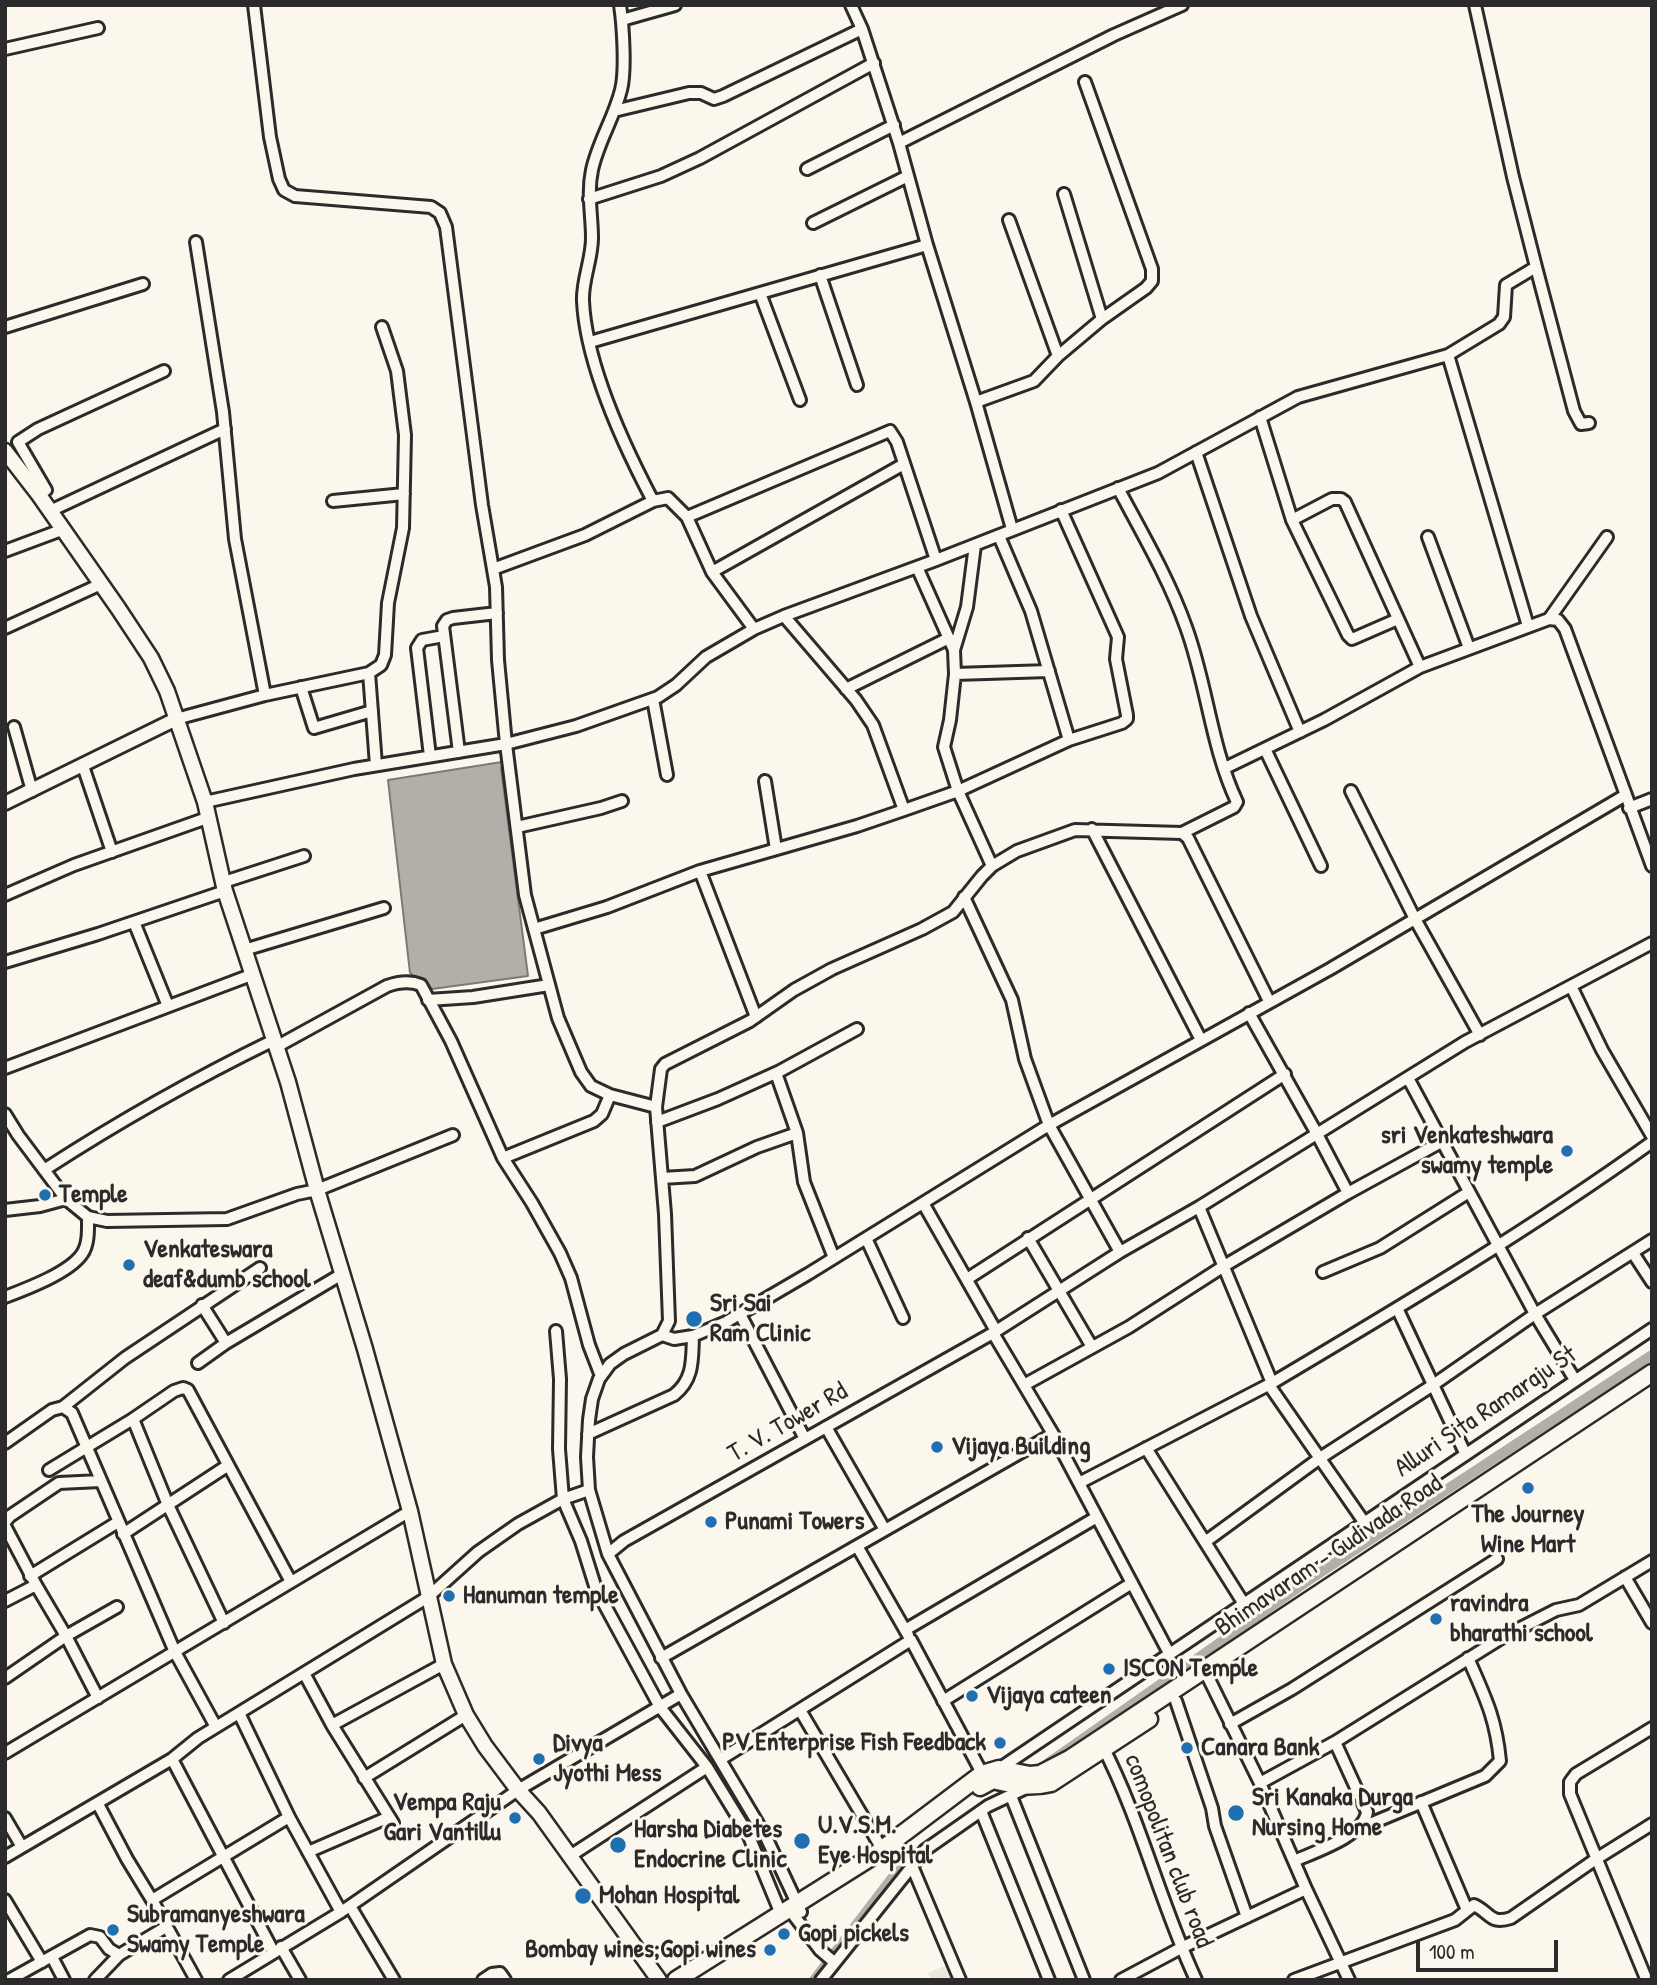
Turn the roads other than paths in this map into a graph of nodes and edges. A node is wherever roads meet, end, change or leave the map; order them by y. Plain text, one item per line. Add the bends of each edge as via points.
1 (254, 5) edge
2 (620, 5) edge
3 (675, 5) edge
4 (851, 5) edge
5 (1182, 5) edge
6 (1475, 5) edge
7 (622, 20) junction
8 (98, 28) dead end
9 (862, 29) junction
10 (5, 49) edge
11 (874, 63) junction
12 (1085, 82) dead end
13 (614, 111) junction
14 (894, 125) junction
15 (900, 143) junction
16 (807, 169) dead end
17 (908, 176) junction
18 (1064, 194) dead end
19 (589, 200) junction
20 (1009, 220) dead end
21 (813, 223) dead end
22 (196, 243) dead end
23 (927, 245) junction
24 (1536, 267) junction
25 (820, 275) junction
26 (143, 284) dead end
27 (760, 293) junction
28 (1102, 319) junction
29 (5, 327) edge
30 (382, 327) dead end
31 (590, 342) junction
32 (1448, 355) junction
33 (1058, 356) junction
34 (164, 371) dead end
35 (857, 385) dead end
36 (800, 400) dead end
37 (976, 402) junction
38 (1260, 417) junction
39 (1589, 423) dead end
40 (225, 429) junction
41 (5, 451) edge
42 (1196, 452) junction
43 (904, 464) junction
44 (1118, 488) junction
45 (404, 494) junction
46 (39, 495) junction
47 (333, 500) dead end
48 (653, 500) junction
49 (1060, 510) junction
50 (50, 511) junction
51 (687, 516) junction
52 (1292, 520) junction
53 (64, 529) junction
54 (1012, 529) junction
55 (999, 536) junction
56 (1428, 537) dead end
57 (1607, 537) dead end
58 (975, 545) junction
59 (5, 551) edge
60 (936, 560) junction
61 (917, 567) junction
62 (493, 569) junction
63 (712, 572) junction
64 (101, 584) junction
65 (497, 614) junction
66 (784, 616) junction
67 (1398, 619) junction
68 (1549, 619) junction
69 (1528, 626) junction
70 (5, 628) edge
71 (754, 629) junction
72 (444, 636) junction
73 (950, 638) junction
74 (1468, 648) junction
75 (954, 650) junction
76 (1420, 667) junction
77 (1049, 671) junction
78 (369, 673) junction
79 (956, 674) junction
80 (300, 687) junction
81 (846, 689) junction
82 (265, 695) junction
83 (653, 699) junction
84 (372, 711) junction
85 (176, 719) junction
86 (14, 727) dead end
87 (1300, 732) junction
88 (1069, 740) junction
89 (506, 744) junction
90 (1265, 749) junction
91 (459, 752) junction
92 (430, 756) junction
93 (376, 765) junction
94 (83, 766) junction
95 (1225, 768) junction
96 (667, 775) dead end
97 (765, 781) dead end
98 (32, 791) junction
99 (958, 791) junction
100 (1351, 791) dead end
101 (1624, 796) junction
102 (1652, 799) edge
103 (622, 801) dead end
104 (205, 802) junction
105 (5, 803) edge
106 (1629, 808) junction
107 (904, 810) junction
108 (207, 818) junction
109 (517, 827) junction
110 (1092, 829) junction
111 (1182, 833) junction
112 (776, 849) junction
113 (112, 852) junction
114 (304, 856) dead end
115 (992, 866) junction
116 (1321, 866) dead end
117 (1652, 866) edge
118 (700, 871) junction
119 (225, 886) junction
120 (5, 895) edge
121 (964, 897) junction
122 (384, 908) dead end
123 (1415, 919) junction
124 (134, 922) junction
125 (534, 929) junction
126 (1652, 943) edge
127 (244, 950) junction
128 (5, 962) edge
129 (251, 975) junction
130 (549, 985) junction
131 (1571, 986) junction
132 (428, 1000) junction
133 (1269, 1001) junction
134 (168, 1006) junction
135 (1249, 1013) junction
136 (757, 1017) junction
137 (857, 1029) dead end
138 (1480, 1034) junction
139 (1201, 1040) junction
140 (275, 1044) junction
141 (5, 1068) edge
142 (776, 1073) junction
143 (1284, 1074) junction
144 (1408, 1078) junction
145 (610, 1095) junction
146 (656, 1107) junction
147 (5, 1114) edge
148 (657, 1122) junction
149 (1049, 1125) junction
150 (797, 1133) junction
151 (1317, 1134) junction
152 (453, 1135) dead end
153 (1652, 1136) edge
154 (1441, 1142) junction
155 (1652, 1142) edge
156 (503, 1158) junction
157 (44, 1170) junction
158 (662, 1178) junction
159 (317, 1190) junction
160 (1469, 1192) junction
161 (1348, 1193) junction
162 (1090, 1198) junction
163 (66, 1199) junction
164 (923, 1203) junction
165 (1199, 1207) junction
166 (5, 1210) edge
167 (88, 1217) junction
168 (866, 1238) junction
169 (1028, 1238) junction
170 (1652, 1240) edge
171 (1497, 1244) junction
172 (1120, 1252) junction
173 (1633, 1253) junction
174 (834, 1258) junction
175 (1224, 1266) junction
176 (260, 1268) dead end
177 (1323, 1272) dead end
178 (342, 1274) junction
179 (967, 1279) junction
180 (1652, 1282) edge
181 (1061, 1289) junction
182 (5, 1297) edge
183 (202, 1305) junction
184 (1397, 1308) junction
185 (740, 1314) junction
186 (1535, 1314) junction
187 (903, 1318) dead end
188 (1652, 1329) edge
189 (556, 1331) dead end
190 (994, 1332) junction
191 (662, 1335) junction
192 (693, 1336) junction
193 (226, 1343) junction
194 (1092, 1347) junction
195 (198, 1363) dead end
196 (1652, 1373) edge
197 (601, 1376) junction
198 (1575, 1380) junction
199 (1271, 1384) junction
200 (1652, 1384) edge
201 (1024, 1385) junction
202 (1433, 1385) junction
203 (63, 1407) junction
204 (133, 1419) junction
205 (826, 1427) junction
206 (588, 1434) junction
207 (1053, 1434) junction
208 (805, 1439) junction
209 (5, 1443) edge
210 (86, 1447) junction
211 (1146, 1448) junction
212 (1465, 1453) junction
213 (1320, 1458) junction
214 (227, 1466) junction
215 (49, 1470) dead end
216 (100, 1481) junction
217 (1079, 1483) junction
218 (589, 1490) junction
219 (563, 1499) junction
220 (168, 1505) junction
221 (410, 1511) junction
222 (1097, 1517) junction
223 (1439, 1518) junction
224 (118, 1522) junction
225 (1364, 1522) junction
226 (5, 1524) edge
227 (885, 1530) junction
228 (123, 1534) junction
229 (1205, 1542) junction
230 (857, 1546) junction
231 (608, 1554) junction
232 (1497, 1559) dead end
233 (1652, 1561) edge
234 (1625, 1577) junction
235 (33, 1581) junction
236 (291, 1583) junction
237 (1132, 1583) junction
238 (428, 1597) junction
239 (5, 1601) edge
240 (1244, 1604) junction
241 (117, 1606) dead end
242 (224, 1623) junction
243 (1652, 1623) edge
244 (908, 1635) junction
245 (66, 1636) junction
246 (175, 1652) junction
247 (1170, 1655) junction
248 (660, 1658) junction
249 (1468, 1658) junction
250 (444, 1664) junction
251 (304, 1673) junction
252 (1207, 1673) junction
253 (5, 1678) edge
254 (681, 1694) junction
255 (98, 1698) junction
256 (943, 1701) junction
257 (1176, 1701) junction
258 (660, 1707) junction
259 (800, 1710) junction
260 (239, 1713) junction
261 (466, 1715) junction
262 (1230, 1724) junction
263 (332, 1725) junction
264 (216, 1727) junction
265 (1652, 1728) edge
266 (1335, 1742) junction
267 (1101, 1744) junction
268 (5, 1753) edge
269 (172, 1759) junction
270 (721, 1759) junction
271 (707, 1767) junction
272 (994, 1775) junction
273 (364, 1778) junction
274 (1030, 1783) junction
275 (1260, 1783) junction
276 (518, 1790) junction
277 (1421, 1802) junction
278 (97, 1804) junction
279 (981, 1811) junction
280 (289, 1817) junction
281 (5, 1818) edge
282 (1652, 1824) edge
283 (1360, 1828) junction
284 (22, 1847) junction
285 (894, 1850) junction
286 (308, 1852) junction
287 (570, 1856) junction
288 (5, 1857) edge
289 (223, 1858) junction
290 (1596, 1859) junction
291 (1294, 1861) junction
292 (910, 1865) junction
293 (1306, 1889) junction
294 (5, 1900) edge
295 (152, 1900) junction
296 (345, 1909) junction
297 (1466, 1909) junction
298 (793, 1911) junction
299 (1247, 1917) junction
300 (166, 1927) junction
301 (1181, 1948) junction
302 (277, 1949) junction
303 (119, 1955) junction
304 (47, 1959) junction
305 (834, 1962) junction
306 (1342, 1962) junction
307 (1645, 1976) dead end
308 (684, 1979) edge
309 (822, 1979) edge
310 (9, 1980) edge
311 (64, 1980) edge
312 (95, 1980) edge
313 (196, 1980) edge
314 (229, 1980) edge
315 (300, 1980) edge
316 (394, 1980) edge
317 (483, 1980) edge
318 (505, 1980) edge
319 (659, 1980) edge
320 (960, 1980) edge
321 (1049, 1980) edge
322 (1084, 1980) edge
323 (1121, 1980) edge
324 (1196, 1980) edge
325 (1294, 1980) edge
326 (1349, 1980) edge

1 - 62 street via 270,137 284,190 295,196 431,207 440,213 446,227
2 - 7 street
3 - 7 street
4 - 9 street
5 - 15 street
6 - 24 street
7 - 13 street via 622,87
8 - 10 street
9 - 11 street
9 - 13 street via 714,99 689,93
11 - 14 street
11 - 19 street via 700,159
12 - 28 street via 1152,270 1146,288
13 - 19 street via 594,158
14 - 15 street
14 - 16 street
15 - 17 street
17 - 21 street
17 - 23 street
18 - 28 street
19 - 31 street via 592,239 582,293
20 - 33 street
22 - 40 street
23 - 25 street
23 - 37 street
24 - 32 street via 1506,285 1504,317 1499,324
24 - 39 street via 1574,411 1581,424
25 - 27 street
25 - 35 street
26 - 29 street
27 - 31 street
27 - 36 street
28 - 33 street
30 - 45 street via 397,371 405,435
31 - 48 street via 605,396
32 - 38 street via 1298,397
32 - 69 street
33 - 37 street via 1034,381
34 - 46 street via 18,442 46,490
37 - 54 street
38 - 42 street
38 - 52 street
40 - 50 street
40 - 82 street via 235,539
41 - 46 main road
42 - 44 street
42 - 87 street via 1251,616
43 - 51 street via 890,432
43 - 60 street
43 - 63 street
44 - 49 street
44 - 95 street via 1187,629
45 - 47 street
45 - 78 street via 385,654 382,665
46 - 50 main road
48 - 51 street via 668,498
48 - 62 street via 584,535
49 - 54 street
49 - 88 street via 1118,637 1116,659 1127,715 1122,723
50 - 53 main road
51 - 63 street
52 - 67 street via 1352,639
52 - 67 street via 1332,499 1345,502
53 - 59 street
53 - 64 main road
54 - 55 street
55 - 58 street
55 - 77 street via 1031,611
56 - 74 street
57 - 68 street
58 - 60 street
58 - 75 street via 967,607
60 - 61 street
61 - 66 street
61 - 73 street
62 - 65 street
63 - 71 street
64 - 70 street
64 - 85 main road via 151,658
65 - 72 street via 447,620
65 - 89 street
66 - 71 street
66 - 81 street
67 - 76 street
68 - 69 street
68 - 101 street via 1565,629
69 - 74 street
71 - 83 street via 706,657
72 - 91 street
72 - 92 street via 422,640 417,648
73 - 75 street
73 - 81 street
74 - 76 street
75 - 79 street
76 - 87 street
77 - 79 street
77 - 88 street
78 - 80 street
78 - 84 street
79 - 99 street via 944,747
80 - 82 street
80 - 84 street via 314,728
81 - 107 street via 873,725
82 - 85 street
83 - 89 street
83 - 96 street
84 - 93 street
85 - 94 street
85 - 104 main road
86 - 98 street
87 - 90 street
88 - 99 street
89 - 91 street
89 - 109 street
90 - 95 street
90 - 116 street
91 - 92 street
92 - 93 street
93 - 104 street
94 - 98 street
94 - 113 street
95 - 111 street via 1237,802 1234,807
97 - 112 street
98 - 105 street
99 - 107 street
99 - 115 street
100 - 123 street
101 - 106 street
101 - 123 street
102 - 106 street
103 - 109 street
104 - 108 main road
106 - 117 street
107 - 112 street
108 - 113 street
108 - 119 main road
109 - 125 street
110 - 111 street
110 - 115 street via 1075,830 1017,851
110 - 139 street
111 - 133 street
112 - 118 street
113 - 120 street
114 - 119 street
115 - 121 street
118 - 125 street
118 - 136 street
119 - 124 street
119 - 127 main road
121 - 136 street via 953,912 832,969
121 - 149 street via 1012,1000 1025,1059
122 - 127 street
123 - 133 street
123 - 138 street
124 - 128 street
124 - 134 street
125 - 130 street
126 - 131 street, T. V. Tower Rd
127 - 129 main road
129 - 134 street
129 - 140 main road
130 - 132 street
130 - 145 street via 581,1072 591,1086
131 - 138 street, T. V. Tower Rd
131 - 153 street
132 - 140 street via 421,985 399,982
132 - 156 street
133 - 135 street
134 - 141 street
135 - 139 street
135 - 143 street
136 - 146 street via 665,1064
137 - 142 street
138 - 144 street, T. V. Tower Rd
139 - 149 street
140 - 157 street via 202,1075
140 - 159 main road
142 - 148 street
142 - 150 street
143 - 151 street
143 - 162 street
144 - 151 street, T. V. Tower Rd
144 - 154 street
145 - 146 street
145 - 156 street via 594,1121
146 - 148 street
147 - 157 street
148 - 158 street
149 - 162 street
149 - 164 street
150 - 158 street via 695,1176
150 - 174 street via 804,1182
151 - 161 street
151 - 165 street, T. V. Tower Rd
152 - 159 street
154 - 160 street
154 - 161 street
155 - 171 street
156 - 197 street via 560,1253
157 - 163 street
158 - 191 street via 670,1296 669,1321
159 - 167 street via 227,1219 107,1221
159 - 178 main road
160 - 171 street
160 - 177 street via 1380,1248
161 - 175 street
162 - 169 street
162 - 172 street
163 - 166 street
163 - 167 street
164 - 168 street
164 - 179 street
165 - 172 street, T. V. Tower Rd
165 - 175 street
167 - 182 street via 82,1254 66,1268
168 - 174 street
168 - 187 street
169 - 179 street
169 - 181 street
170 - 173 street
171 - 184 street
171 - 186 street
172 - 181 street, T. V. Tower Rd
173 - 180 street
173 - 186 street
174 - 185 street
175 - 194 street
175 - 199 street
176 - 183 street
178 - 193 street
178 - 221 main road
179 - 190 street
181 - 190 street, T. V. Tower Rd
181 - 194 street
183 - 193 street
183 - 203 street
184 - 199 street
184 - 202 street
185 - 192 street
185 - 208 street
186 - 198 street
186 - 202 street
188 - 198 street, Alluri Sita Ramaraju St
189 - 219 street
190 - 201 street
190 - 205 street, T. V. Tower Rd
191 - 192 street via 674,1339
191 - 197 street via 624,1354
192 - 206 street via 691,1373 685,1386
193 - 195 street
194 - 201 street
196 - 223 main road, Bhimavaram - Gudivada Road
197 - 206 street via 592,1399
198 - 212 street, Alluri Sita Ramaraju St
199 - 211 street
199 - 213 street
200 - 223 main road, Bhimavaram - Gudivada Road
201 - 207 street
202 - 212 street
202 - 213 street
203 - 209 street
203 - 210 street via 72,1413
204 - 210 street
204 - 214 street via 174,1391 188,1390
204 - 220 street
205 - 208 street, T. V. Tower Rd
205 - 227 street
206 - 218 street
207 - 217 street
207 - 227 street
208 - 231 street, T. V. Tower Rd
210 - 215 street
210 - 216 street
211 - 217 street
211 - 229 street
212 - 225 street, Alluri Sita Ramaraju St
213 - 225 street
213 - 229 street
214 - 220 street
214 - 236 street
216 - 224 street
216 - 226 street via 59,1483
217 - 222 street
218 - 219 street
218 - 231 street
219 - 238 street via 478,1552
219 - 258 street via 596,1589
220 - 228 street
220 - 242 street
221 - 236 street
221 - 238 main road
222 - 237 street
222 - 244 street
223 - 252 main road, Bhimavaram - Gudivada Road
224 - 228 street
224 - 235 street
225 - 240 street, Alluri Sita Ramaraju St
226 - 235 street
227 - 230 street
228 - 246 street
229 - 240 street
230 - 244 street
230 - 248 street
231 - 248 street
232 - 262 street
233 - 234 street
234 - 243 street
234 - 249 street via 1579,1605 1556,1610
235 - 239 street
235 - 245 street
236 - 242 street
237 - 247 street
237 - 256 street
238 - 250 main road
238 - 251 street
240 - 247 street, Alluri Sita Ramaraju St
241 - 245 street
242 - 246 street
244 - 256 street
244 - 259 street
245 - 253 street
245 - 255 street
246 - 255 street
246 - 264 street
247 - 272 street, Alluri Sita Ramaraju St
248 - 254 street
249 - 266 street
249 - 277 street via 1497,1730 1500,1761 1485,1776
250 - 261 main road
250 - 263 street
251 - 260 street
251 - 263 street
252 - 257 main road, Bhimavaram - Gudivada Road
252 - 262 street
252 - 267 main road, Bhimavaram - Gudivada Road
254 - 258 street
254 - 270 street
255 - 268 street
256 - 272 street
257 - 267 main road, Bhimavaram - Gudivada Road
257 - 299 street
258 - 271 street
258 - 276 street
259 - 270 street
259 - 285 street
260 - 264 street
260 - 280 street
261 - 273 street
261 - 276 main road
262 - 275 street
263 - 273 street
264 - 269 street
265 - 290 street via 1570,1782 1570,1794
266 - 275 street
266 - 283 street via 1367,1812
267 - 274 main road, Bhimavaram - Gudivada Road via 1062,1777
267 - 301 street, comopolitan club road via 1140,1833
269 - 278 street
269 - 289 street
270 - 298 street via 766,1837
271 - 287 street
271 - 298 street
272 - 274 main road
272 - 285 main road
273 - 286 street via 391,1820
274 - 279 street
274 - 322 street
275 - 291 street
276 - 287 main road
276 - 296 street
277 - 283 street
277 - 297 street
278 - 284 street
278 - 295 street
279 - 292 street
279 - 321 street
280 - 286 street
280 - 289 street
281 - 284 street
282 - 290 street
283 - 291 street
284 - 288 street
285 - 292 street
285 - 298 main road
286 - 296 street
287 - 319 main road
289 - 295 street
289 - 302 street
290 - 297 street via 1511,1918 1500,1922 1474,1905
290 - 307 street
291 - 293 street
292 - 305 street
292 - 320 street
293 - 299 street
293 - 306 street
294 - 304 street
295 - 300 street
296 - 302 street
296 - 316 street
297 - 306 street via 1455,1920
298 - 305 street
298 - 308 main road
299 - 301 street
300 - 303 street
300 - 313 street
301 - 323 street
301 - 324 street, comopolitan club road
302 - 314 street
302 - 315 street
303 - 304 street via 100,1937 90,1935
303 - 312 street
304 - 310 street
304 - 311 street
305 - 309 street
306 - 325 street
306 - 326 street
317 - 318 street via 500,1973

